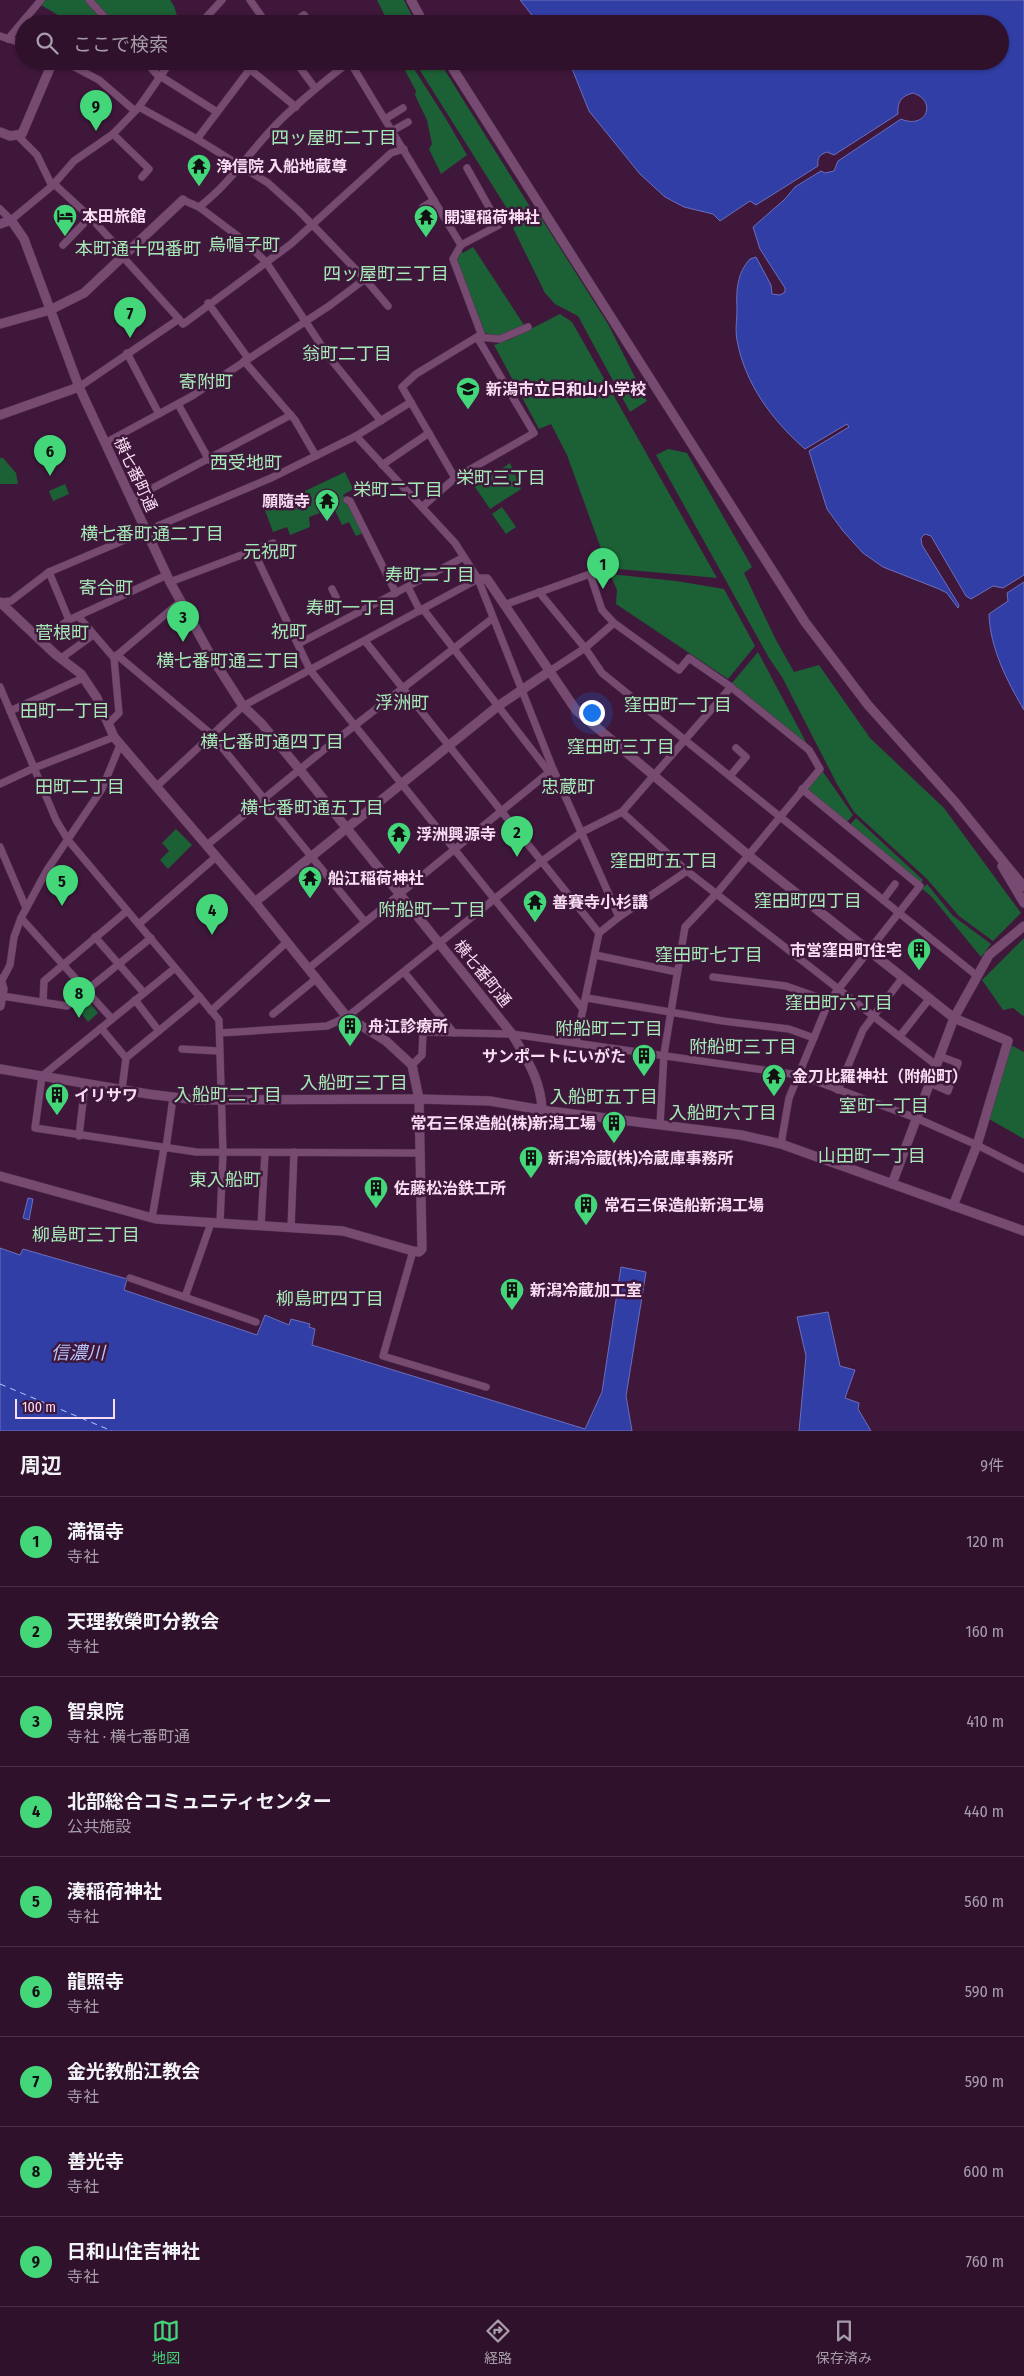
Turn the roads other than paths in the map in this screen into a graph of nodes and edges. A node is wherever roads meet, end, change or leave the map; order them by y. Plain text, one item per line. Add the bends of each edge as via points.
1 (41, 0) edge
2 (89, 0) edge
3 (222, 0) edge
4 (250, 0) edge
5 (411, 0) edge
6 (28, 15) edge
7 (103, 15) edge
8 (208, 15) edge
9 (261, 15) edge
10 (419, 15) edge
11 (15, 30) edge
12 (0, 36) edge
13 (8, 38) junction
14 (15, 41) edge
15 (49, 70) edge
16 (80, 70) edge
17 (153, 70) edge
18 (164, 70) edge
19 (249, 70) edge
20 (251, 70) edge
21 (302, 70) edge
22 (340, 70) edge
23 (356, 70) edge
24 (454, 70) edge
25 (159, 76) junction
26 (315, 88) junction
27 (296, 107) junction
28 (403, 108) dead end
29 (137, 109) junction
30 (217, 112) junction
31 (385, 119) junction
32 (408, 122) dead end
33 (392, 131) junction
34 (0, 132) edge
35 (113, 134) junction
36 (16, 135) junction
37 (198, 139) junction
38 (404, 149) junction
39 (241, 166) junction
40 (467, 168) dead end
41 (142, 177) dead end
42 (52, 184) junction
43 (183, 200) joint
44 (434, 200) junction
45 (199, 207) junction
46 (423, 207) dead end
47 (0, 209) edge
48 (90, 217) junction
49 (11, 220) junction
50 (0, 224) edge
51 (311, 224) junction
52 (63, 245) dead end
53 (461, 245) junction
54 (124, 256) junction
55 (266, 262) junction
56 (364, 279) junction
57 (208, 303) junction
58 (388, 306) dead end
59 (50, 310) junction
60 (179, 320) junction
61 (305, 322) junction
62 (0, 324) edge
63 (528, 327) dead end
64 (480, 337) junction
65 (128, 353) junction
66 (246, 359) junction
67 (79, 387) junction
68 (411, 402) junction
69 (178, 404) junction
70 (159, 414) junction
71 (0, 415) edge
72 (291, 415) junction
73 (381, 421) junction
74 (429, 433) junction
75 (356, 436) junction
76 (105, 443) junction
77 (316, 456) junction
78 (208, 460) junction
79 (382, 465) junction
80 (455, 478) junction
81 (132, 500) junction
82 (346, 500) dead end
83 (422, 507) junction
84 (147, 531) junction
85 (273, 543) dead end
86 (253, 550) junction
87 (464, 557) junction
88 (606, 571) dead end
89 (49, 572) junction
90 (590, 574) junction
91 (168, 578) junction
92 (478, 579) junction
93 (408, 587) junction
94 (332, 589) dead end
95 (539, 592) junction
96 (396, 593) junction
97 (336, 597) dead end
98 (0, 602) edge
99 (180, 602) junction
100 (504, 605) junction
101 (422, 610) junction
102 (78, 616) junction
103 (493, 618) junction
104 (69, 620) junction
105 (614, 623) junction
106 (93, 635) junction
107 (40, 640) junction
108 (366, 641) junction
109 (298, 644) junction
110 (451, 648) junction
111 (586, 648) junction
112 (116, 656) junction
113 (60, 659) junction
114 (310, 670) junction
115 (550, 671) junction
116 (84, 678) junction
117 (0, 687) edge
118 (731, 687) junction
119 (403, 688) junction
120 (520, 691) junction
121 (243, 706) junction
122 (498, 706) junction
123 (10, 711) junction
124 (108, 724) junction
125 (355, 726) junction
126 (211, 734) junction
127 (114, 737) junction
128 (686, 740) junction
129 (120, 745) junction
130 (449, 746) junction
131 (736, 748) dead end
132 (34, 768) junction
133 (300, 770) junction
134 (551, 771) junction
135 (730, 776) junction
136 (653, 777) junction
137 (0, 784) edge
138 (401, 784) junction
139 (157, 786) junction
140 (802, 789) junction
141 (264, 799) junction
142 (503, 812) junction
143 (622, 812) junction
144 (780, 816) junction
145 (345, 827) junction
146 (582, 832) junction
147 (981, 832) junction
148 (68, 840) junction
149 (207, 845) junction
150 (0, 847) edge
151 (454, 850) junction
152 (748, 855) junction
153 (217, 856) junction
154 (311, 857) junction
155 (542, 861) junction
156 (687, 871) junction
157 (895, 884) dead end
158 (1024, 886) edge
159 (717, 893) junction
160 (399, 894) junction
161 (494, 900) junction
162 (883, 900) junction
163 (255, 902) junction
164 (1024, 903) edge
165 (26, 908) junction
166 (128, 911) junction
167 (898, 912) junction
168 (619, 917) junction
169 (21, 918) junction
170 (365, 922) junction
171 (139, 924) junction
172 (1024, 926) edge
173 (599, 933) junction
174 (95, 937) junction
175 (151, 938) junction
176 (287, 942) junction
177 (439, 944) junction
178 (870, 951) junction
179 (596, 955) junction
180 (119, 964) junction
181 (64, 965) junction
182 (175, 968) junction
183 (309, 968) junction
184 (404, 972) junction
185 (677, 972) junction
186 (976, 975) junction
187 (713, 977) dead end
188 (903, 977) junction
189 (317, 978) junction
190 (1, 981) edge
191 (840, 988) junction
192 (87, 991) junction
193 (144, 993) junction
194 (2, 996) junction
195 (200, 997) junction
196 (587, 998) junction
197 (930, 998) junction
198 (135, 1000) junction
199 (829, 1001) junction
200 (42, 1002) junction
201 (0, 1006) edge
202 (583, 1009) junction
203 (211, 1011) junction
204 (671, 1012) junction
205 (273, 1014) dead end
206 (875, 1016) junction
207 (347, 1017) junction
208 (954, 1018) junction
209 (112, 1019) junction
210 (101, 1028) junction
211 (159, 1031) junction
212 (220, 1033) junction
213 (454, 1033) junction
214 (512, 1034) junction
215 (900, 1036) junction
216 (814, 1038) junction
217 (576, 1042) junction
218 (182, 1049) dead end
219 (219, 1051) junction
220 (664, 1054) junction
221 (126, 1058) junction
222 (938, 1061) junction
223 (412, 1066) junction
224 (0, 1069) edge
225 (799, 1075) junction
226 (42, 1076) junction
227 (86, 1084) junction
228 (930, 1084) junction
229 (122, 1088) junction
230 (838, 1090) junction
231 (173, 1098) junction
232 (419, 1099) junction
233 (222, 1101) junction
234 (542, 1110) junction
235 (916, 1118) junction
236 (660, 1125) junction
237 (79, 1136) junction
238 (781, 1144) junction
239 (977, 1144) junction
240 (165, 1148) junction
241 (294, 1152) junction
242 (223, 1153) junction
243 (265, 1153) junction
244 (420, 1153) junction
245 (1024, 1169) edge
246 (0, 1176) edge
247 (892, 1184) junction
248 (953, 1206) junction
249 (152, 1218) junction
250 (215, 1223) junction
251 (261, 1226) junction
252 (291, 1228) junction
253 (1024, 1231) edge
254 (413, 1251) junction
255 (130, 1278) dead end
256 (185, 1297) junction
257 (256, 1322) dead end
258 (486, 1387) dead end

1 - 6 street
2 - 7 street
3 - 8 street
4 - 9 street
5 - 10 street
11 - 13 street
12 - 13 street
13 - 14 street
15 - 36 street via 22,134
16 - 29 street
17 - 25 street
18 - 25 street
19 - 30 street
20 - 27 street
21 - 26 street
22 - 26 street
23 - 31 street
24 - 147 street via 805,622 868,706
25 - 29 street
25 - 30 street
26 - 27 street
27 - 39 street
28 - 31 street
29 - 35 street
29 - 37 street
30 - 37 street
31 - 33 street
32 - 33 street
33 - 38 street
34 - 36 street
35 - 41 street via 149,169
35 - 42 street via 74,161
36 - 42 street via 37,155
37 - 39 street
38 - 44 street
38 - 51 street via 391,154
39 - 45 street via 218,193
39 - 51 street via 268,183
40 - 53 street via 500,225
42 - 48 street
42 - 49 street
43 - 45 street
43 - 54 street
44 - 46 street
44 - 53 street
45 - 55 street
47 - 49 street
48 - 52 street
48 - 54 street
49 - 50 street
49 - 59 street, 横七番町通 via 24,239
51 - 55 street
51 - 56 street
53 - 64 street via 453,259
54 - 59 street via 84,292
54 - 60 street
55 - 57 street
55 - 61 street
56 - 58 street
56 - 61 street
57 - 60 street via 183,324
57 - 66 street
59 - 62 street
59 - 67 street, 横七番町通
60 - 65 street
61 - 66 street
61 - 73 street
63 - 64 street via 500,339
64 - 68 street via 416,374 402,387
64 - 80 street via 534,433
65 - 67 street
65 - 70 street
66 - 69 street
66 - 72 street
67 - 71 street
67 - 76 street, 横七番町通
68 - 73 street
68 - 74 street
69 - 70 street
69 - 78 street
70 - 76 street
72 - 77 street
72 - 78 street
73 - 75 street
74 - 79 street
74 - 80 street
75 - 77 street
75 - 79 street
76 - 81 street, 横七番町通
77 - 84 street
78 - 81 street
79 - 83 street
80 - 83 street
81 - 84 street, 横七番町通
82 - 96 street via 350,501
83 - 87 street
84 - 89 street
84 - 91 street, 横七番町通
85 - 86 street
86 - 91 street
86 - 109 street
87 - 92 street
87 - 93 street
88 - 90 street
89 - 98 street via 11,602
89 - 104 street
90 - 95 street
90 - 105 street via 602,610
91 - 99 street, 横七番町通
91 - 102 street
92 - 100 street via 487,579
92 - 101 street
92 - 103 street
93 - 96 street
93 - 101 street
94 - 97 street
95 - 100 street
95 - 111 street
96 - 109 street
98 - 107 street
99 - 112 street
99 - 121 street, 横七番町通
100 - 115 street
101 - 108 street
101 - 110 street
102 - 104 street
102 - 106 street
103 - 110 street
103 - 120 street
104 - 107 street
105 - 111 street
105 - 118 street via 679,670 689,658
106 - 112 street
106 - 113 street
107 - 113 street
108 - 114 street
108 - 119 street
109 - 114 street
110 - 119 street
110 - 122 street
111 - 115 street
111 - 128 street via 602,673
112 - 124 street via 119,713
112 - 126 street
113 - 116 street
114 - 121 street
114 - 125 street
115 - 120 street
115 - 136 street via 576,710
116 - 123 street
116 - 124 street
117 - 123 street
118 - 128 street
118 - 140 street via 809,750 820,769
119 - 125 street
119 - 130 street
120 - 122 street
120 - 134 street
121 - 126 street
121 - 133 street, 横七番町通
122 - 130 street
122 - 134 street
123 - 132 street
124 - 127 street
125 - 133 street
125 - 138 street
126 - 139 street
126 - 141 street
127 - 129 street
127 - 132 street
128 - 135 street
128 - 136 street
129 - 139 street
129 - 148 street via 102,789
130 - 138 street
130 - 142 street
131 - 135 street via 746,757
132 - 137 street
132 - 148 street
133 - 141 street
133 - 145 street, 横七番町通
134 - 142 street
134 - 146 street
135 - 144 street
136 - 143 street
136 - 152 street
138 - 145 street
138 - 151 street
139 - 149 street
140 - 144 street
140 - 167 street via 920,886
141 - 149 street
141 - 154 street
142 - 151 street
142 - 155 street
143 - 146 street
143 - 156 street
144 - 152 street
144 - 162 street
145 - 154 street
145 - 160 street, 横七番町通
146 - 155 street
146 - 168 street
147 - 158 street
147 - 164 street
148 - 165 street
148 - 166 street
149 - 153 street
150 - 165 street
151 - 160 street
151 - 161 street
152 - 159 street
152 - 178 street
153 - 163 street
153 - 171 street
154 - 163 street
154 - 170 street
155 - 161 street
155 - 173 street
156 - 159 street
156 - 168 street
157 - 162 street
159 - 185 street via 685,927
159 - 191 street
160 - 170 street
160 - 177 street, 横七番町通
161 - 177 street
161 - 202 street
162 - 167 street
163 - 176 street
165 - 169 street
166 - 171 street
166 - 174 street
167 - 178 street
167 - 186 street
168 - 173 street
169 - 181 street
169 - 190 street via 10,965
170 - 183 street
171 - 175 street
172 - 186 street via 989,955
173 - 179 street
174 - 180 street
174 - 181 street
175 - 180 street
175 - 182 street
176 - 183 street
176 - 203 street
177 - 184 street
177 - 214 street, 横七番町通
178 - 188 street
178 - 191 street
179 - 185 street
179 - 196 street
180 - 192 street
180 - 193 street
181 - 192 street
181 - 200 street via 44,981
182 - 193 street
182 - 195 street
183 - 189 street
184 - 207 street
184 - 213 street
185 - 204 street
186 - 208 street
187 - 199 street via 786,986
188 - 197 street
188 - 206 street
189 - 205 street
189 - 207 street
190 - 194 street
191 - 199 street
191 - 206 street
192 - 200 street via 67,1006
192 - 209 street
193 - 198 street
194 - 200 street
194 - 201 street
195 - 203 street
195 - 211 street
196 - 202 street
196 - 204 street
197 - 208 street
197 - 215 street
198 - 209 street
198 - 211 street
199 - 216 street
202 - 217 street
203 - 212 street via 219,1020
204 - 216 street via 789,1029
204 - 220 street
206 - 215 street
206 - 230 street via 861,1034
207 - 212 street via 327,1026
207 - 223 street via 386,1041
208 - 222 street
208 - 239 street via 1008,1041
209 - 210 street
210 - 221 street
210 - 226 street
211 - 221 street
212 - 219 street
213 - 214 street
213 - 223 street via 423,1032 422,1055
214 - 217 street
214 - 234 street, 横七番町通 via 540,1087
215 - 222 street
216 - 225 street
217 - 220 street
218 - 219 street
219 - 233 street
220 - 225 street
220 - 236 street
221 - 229 street
222 - 228 street
222 - 228 street via 958,1063 948,1090
223 - 232 street
224 - 226 street
225 - 230 street
225 - 238 street via 789,1098
226 - 227 street
226 - 237 street via 35,1128
227 - 229 street
227 - 237 street
228 - 235 street
229 - 231 street
230 - 235 street
231 - 233 street
231 - 240 street
232 - 233 street
232 - 234 street via 490,1101
232 - 244 street
233 - 242 street
234 - 236 street
235 - 239 street
235 - 247 street
236 - 238 street via 741,1135
237 - 240 street
238 - 247 street
239 - 245 street
239 - 248 street
240 - 242 street
240 - 249 street
241 - 243 street
241 - 244 street
241 - 252 street
242 - 243 street
242 - 250 street
243 - 251 street
244 - 254 street via 422,1249
246 - 249 street
247 - 248 street
248 - 253 street
249 - 250 street
250 - 251 street
250 - 256 street
251 - 252 street
252 - 254 street via 343,1231
254 - 258 street via 383,1356
255 - 256 street
256 - 257 street

